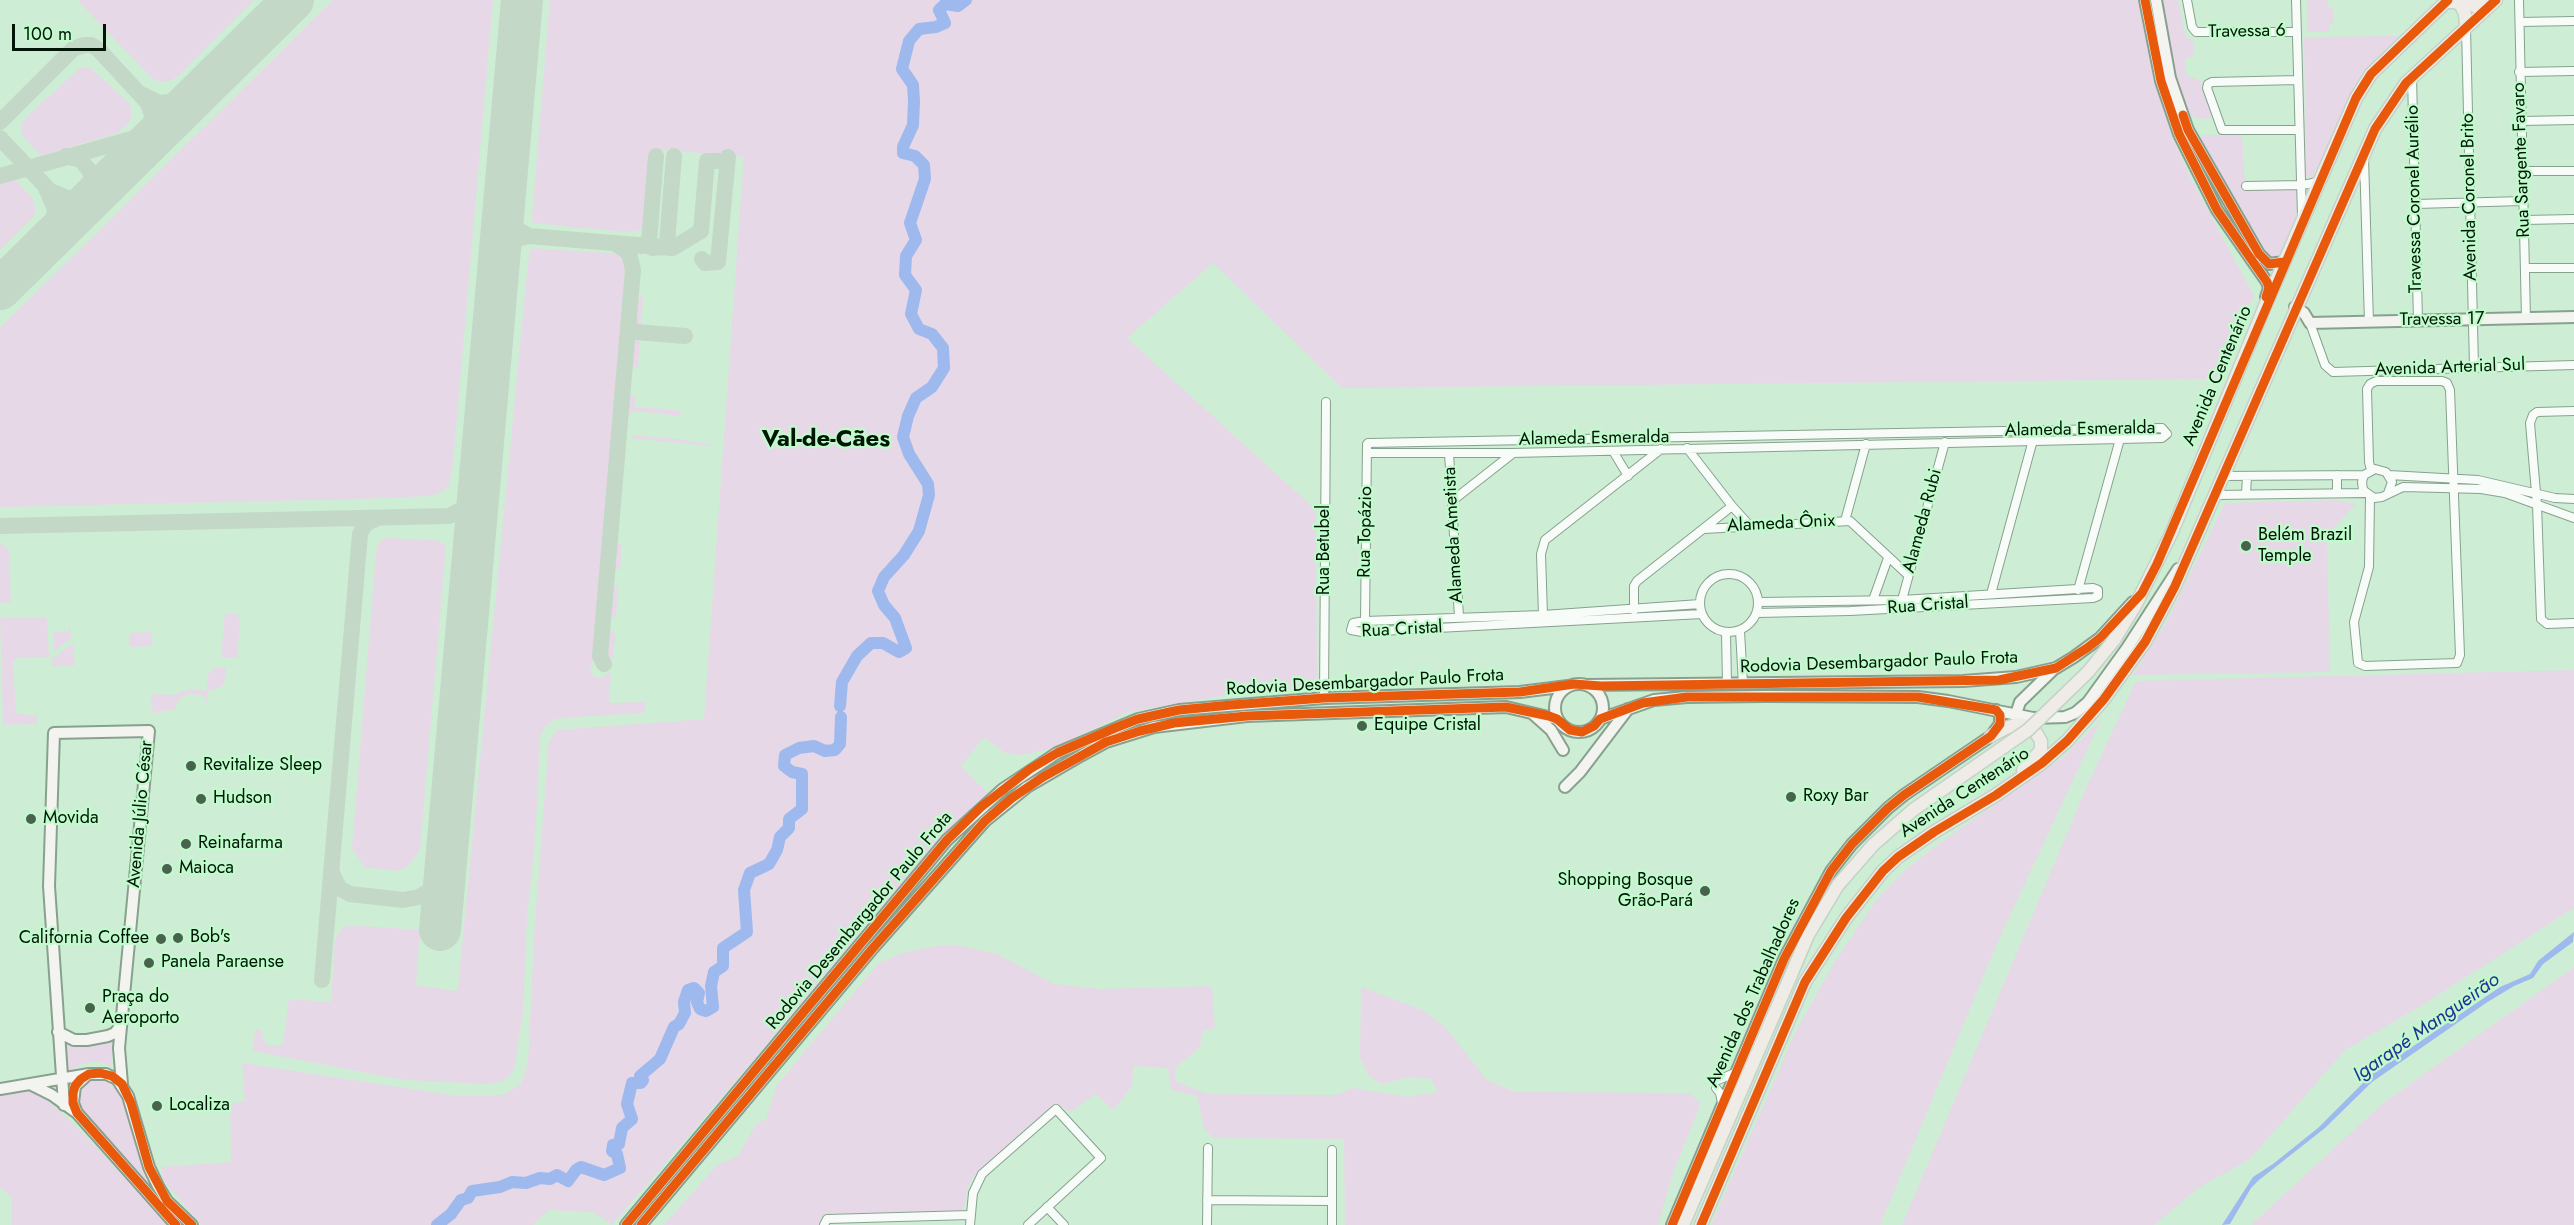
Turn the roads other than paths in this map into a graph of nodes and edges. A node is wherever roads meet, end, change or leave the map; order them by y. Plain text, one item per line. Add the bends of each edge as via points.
1 (2145, 0) edge
2 (2156, 0) edge
3 (2187, 0) edge
4 (2295, 0) edge
5 (2469, 0) edge
6 (2520, 0) edge
7 (2447, 1) edge
8 (2493, 3) edge
9 (2574, 21) edge
10 (2520, 22) junction
11 (2466, 26) junction
12 (2296, 32) junction
13 (2574, 71) edge
14 (2519, 72) junction
15 (2412, 76) junction
16 (2297, 80) junction
17 (2574, 120) edge
18 (2521, 121) junction
19 (2299, 130) junction
20 (2364, 151) junction
21 (2523, 171) junction
22 (2574, 171) edge
23 (2318, 182) junction
24 (2302, 185) junction
25 (2246, 186) dead end
26 (2523, 201) junction
27 (2471, 202) junction
28 (2416, 204) junction
29 (2574, 219) edge
30 (2524, 220) junction
31 (2301, 224) junction
32 (2284, 262) junction
33 (2525, 268) junction
34 (2574, 268) edge
35 (2265, 306) junction
36 (2295, 307) junction
37 (2574, 317) edge
38 (2526, 319) junction
39 (2473, 320) junction
40 (2418, 321) junction
41 (2369, 322) junction
42 (2310, 323) junction
43 (2574, 365) edge
44 (2474, 367) junction
45 (1326, 402) dead end
46 (2574, 411) edge
47 (2080, 430) junction
48 (1994, 432) junction
49 (1909, 433) junction
50 (1827, 435) junction
51 (1702, 437) junction
52 (1602, 439) junction
53 (2120, 439) junction
54 (2033, 440) junction
55 (2078, 440) junction
56 (1462, 441) junction
57 (1992, 441) junction
58 (1945, 442) junction
59 (1367, 443) joint
60 (1907, 443) junction
61 (1866, 444) junction
62 (1826, 445) junction
63 (1687, 448) junction
64 (1703, 448) junction
65 (1661, 449) junction
66 (1602, 451) junction
67 (1613, 451) junction
68 (1367, 453) junction
69 (1449, 453) junction
70 (1463, 453) junction
71 (1512, 453) junction
72 (2368, 472) junction
73 (2389, 475) junction
74 (1628, 476) junction
75 (2223, 476) junction
76 (2247, 476) junction
77 (2337, 476) junction
78 (2453, 483) junction
79 (2337, 493) junction
80 (2388, 493) junction
81 (2246, 494) junction
82 (2536, 494) junction
83 (2215, 495) junction
84 (2368, 495) junction
85 (2574, 499) edge
86 (1452, 501) junction
87 (2537, 504) junction
88 (1732, 506) junction
89 (2574, 518) edge
90 (1845, 521) junction
91 (1750, 526) junction
92 (1704, 529) junction
93 (2191, 548) junction
94 (1888, 558) junction
95 (1908, 575) junction
96 (2078, 590) junction
97 (2037, 591) junction
98 (2142, 593) junction
99 (1991, 594) junction
100 (1873, 600) junction
101 (1902, 600) junction
102 (1952, 600) junction
103 (2037, 600) junction
104 (1852, 601) junction
105 (1758, 602) junction
106 (1700, 604) junction
107 (1634, 610) junction
108 (1851, 611) junction
109 (1757, 613) junction
110 (1702, 614) junction
111 (1543, 615) junction
112 (1589, 616) junction
113 (1459, 618) junction
114 (1412, 619) junction
115 (1365, 621) junction
116 (2574, 623) edge
117 (1413, 629) junction
118 (1740, 631) junction
119 (1726, 633) junction
120 (2056, 668) junction
121 (1791, 682) junction
122 (1727, 684) junction
123 (1743, 684) junction
124 (1568, 686) junction
125 (1587, 686) junction
126 (1774, 696) junction
127 (1324, 698) junction
128 (1629, 709) junction
129 (1528, 710) junction
130 (1996, 710) junction
131 (2016, 714) junction
132 (2066, 717) joint
133 (1557, 719) junction
134 (1600, 719) junction
135 (1991, 736) junction
136 (1563, 750) dead end
137 (1565, 787) dead end
138 (1996, 795) junction
139 (121, 1025) junction
140 (58, 1032) junction
141 (1737, 1072) junction
142 (89, 1074) junction
143 (62, 1079) junction
144 (30, 1084) junction
145 (122, 1084) junction
146 (0, 1089) edge
147 (1722, 1103) junction
148 (64, 1105) junction
149 (77, 1113) junction
150 (1208, 1148) dead end
151 (1332, 1150) dead end
152 (1207, 1200) junction
153 (1331, 1201) junction
154 (1047, 1207) junction
155 (970, 1215) junction
156 (825, 1222) edge
157 (877, 1222) edge
158 (176, 1225) edge
159 (192, 1225) edge
160 (626, 1225) edge
161 (641, 1225) edge
162 (970, 1225) edge
163 (1028, 1225) edge
164 (1064, 1225) edge
165 (1207, 1225) edge
166 (1332, 1225) edge
167 (1672, 1225) edge
168 (1683, 1225) edge
169 (1701, 1225) edge

1 - 35 street via 2161,81 2179,134 2217,210 2267,282
2 - 32 street via 2170,78 2188,130 2259,254 2269,264
3 - 12 street, Travessa 6 via 2196,32
4 - 12 street
5 - 8 main road via 2474,6
6 - 10 street, Rua Sargente Favaro
7 - 11 main road via 2461,5
7 - 23 main road, Avenida Centenário via 2364,83
8 - 11 main road, Avenida Centenário
9 - 10 street
10 - 14 street, Rua Sargente Favaro
11 - 15 main road, Avenida Centenário
11 - 27 street, Avenida Coronel Brito
12 - 16 street
13 - 14 street
14 - 18 street, Rua Sargente Favaro
15 - 20 main road, Avenida Centenário via 2384,114
15 - 28 street, Travessa Coronel Aurélio
16 - 19 street
16 - 19 street via 2212,82 2207,88 2222,130
17 - 18 street
18 - 21 street, Rua Sargente Favaro
19 - 24 street
20 - 36 main road, Avenida Centenário
20 - 41 street
21 - 22 street
21 - 26 street, Rua Sargente Favaro
23 - 24 street
23 - 31 main road, Avenida Centenário
24 - 25 street
24 - 31 street
26 - 27 street
26 - 30 street, Rua Sargente Favaro
27 - 28 street
27 - 39 street, Avenida Coronel Brito
28 - 40 street, Travessa Coronel Aurélio
29 - 30 street
30 - 33 street, Rua Sargente Favaro
31 - 32 main road, Avenida Centenário
32 - 35 main road, Avenida Centenário
33 - 34 street
33 - 38 street, Rua Sargente Favaro
35 - 98 main road, Avenida Centenário via 2172,532
36 - 42 street
36 - 75 main road, Avenida Centenário
37 - 38 street, Travessa 17
38 - 39 street, Travessa 17
39 - 40 street, Travessa 17
39 - 44 street, Avenida Coronel Brito
40 - 41 street, Travessa 17
41 - 42 street, Travessa 17
42 - 44 street, Avenida Arterial Sul via 2327,368 2338,372
43 - 44 street, Avenida Arterial Sul
45 - 127 street, Rua Betubel
46 - 82 street via 2541,411 2531,418
47 - 48 street, Alameda Esmeralda
47 - 53 street, Alameda Esmeralda via 2164,428 2167,432 2162,438
47 - 55 street
48 - 49 street, Alameda Esmeralda
48 - 57 street
49 - 50 street, Alameda Esmeralda
49 - 60 street
50 - 51 street, Alameda Esmeralda
50 - 62 street
51 - 52 street, Alameda Esmeralda
51 - 64 street
52 - 56 street, Alameda Esmeralda
52 - 66 street
53 - 55 street, Alameda Esmeralda
53 - 96 street
54 - 55 street, Alameda Esmeralda
54 - 57 street, Alameda Esmeralda
54 - 99 street
56 - 59 street, Alameda Esmeralda
56 - 70 street
57 - 58 street, Alameda Esmeralda
58 - 60 street, Alameda Esmeralda
58 - 95 street, Alameda Rubi
59 - 68 street, Rua Topázio
60 - 61 street, Alameda Esmeralda
61 - 62 street, Alameda Esmeralda
61 - 90 street
62 - 64 street, Alameda Esmeralda
63 - 64 street, Alameda Esmeralda
63 - 65 street, Alameda Esmeralda
63 - 88 street
65 - 67 street, Alameda Esmeralda
65 - 74 street
66 - 67 street, Alameda Esmeralda
66 - 71 street, Alameda Esmeralda
67 - 74 street
68 - 69 street, Alameda Esmeralda
68 - 115 street, Rua Topázio
69 - 70 street, Alameda Esmeralda
69 - 86 street, Alameda Ametista
70 - 71 street, Alameda Esmeralda
71 - 86 street
72 - 73 street via 2379,469
72 - 77 street
72 - 78 street via 2368,386 2374,381 2442,381 2450,388
72 - 84 street via 2362,486
73 - 78 street
73 - 80 street
74 - 111 street via 1545,540 1541,554
75 - 76 street
75 - 83 main road, Avenida Centenário
76 - 77 street
76 - 81 street
77 - 79 street
78 - 80 street via 2403,486
78 - 82 street via 2478,480
78 - 84 street via 2460,655 2457,663 2448,665 2358,663 2354,622 2369,567
78 - 87 street
79 - 81 street
79 - 84 street
80 - 84 street via 2378,498
81 - 83 street
82 - 85 street
82 - 87 street
83 - 93 main road, Avenida Centenário
86 - 113 street, Alameda Ametista
87 - 89 street
87 - 116 street via 2541,619 2547,624
88 - 91 street
88 - 92 street, Alameda Ônix
90 - 91 street, Alameda Ônix
90 - 94 street, Alameda Ônix via 1854,523
91 - 92 street, Alameda Ônix
92 - 107 street, Alameda Ônix via 1637,580
93 - 132 street, Avenida Centenário via 2088,702
93 - 138 main road, Avenida Centenário via 2145,642 2104,699 2042,763
94 - 95 street, Alameda Ônix
94 - 100 street
95 - 101 street, Alameda Rubi
96 - 97 street, Rua Cristal
96 - 103 street, Rua Cristal via 2097,588 2098,592 2094,598
97 - 99 street, Rua Cristal
97 - 103 street
98 - 120 street, Rodovia Desembargador Paulo Frota via 2100,638
98 - 168 main road, Avenida Centenário, bridge via 2114,640 2088,672 2028,730 1913,810 1873,845 1838,885 1808,935
99 - 102 street, Rua Cristal
100 - 101 street, Rua Cristal
100 - 104 street, Rua Cristal
101 - 102 street, Rua Cristal
102 - 103 street, Rua Cristal
102 - 108 street, Rua Cristal
104 - 105 street, Rua Cristal
104 - 108 street
105 - 106 street via 1750,584 1733,574 1706,585
105 - 109 street
106 - 107 street, Rua Cristal
106 - 110 street
107 - 112 street, Rua Cristal
108 - 109 street, Rua Cristal
109 - 118 street
110 - 112 street, Rua Cristal
110 - 119 street via 1711,627
111 - 112 street, Rua Cristal
111 - 113 street, Rua Cristal
112 - 117 street, Rua Cristal
113 - 114 street, Rua Cristal
114 - 115 street, Rua Cristal
114 - 117 street
115 - 117 street, Rua Cristal via 1352,623 1351,631
118 - 119 street
118 - 123 street
119 - 122 street
120 - 121 street, Rodovia Desembargador Paulo Frota via 1999,680
120 - 131 street via 2020,702
121 - 123 street, Rodovia Desembargador Paulo Frota
121 - 126 street via 1793,691 1780,691
122 - 123 street, Rodovia Desembargador Paulo Frota
122 - 125 street, Rodovia Desembargador Paulo Frota
124 - 125 street
124 - 127 street, Rodovia Desembargador Paulo Frota via 1508,693
124 - 133 street via 1556,700
125 - 134 street via 1597,692 1602,702
126 - 128 street, Rodovia Desembargador Paulo Frota via 1687,697 1654,700
126 - 130 street, Rodovia Desembargador Paulo Frota via 1918,697
127 - 160 street, Rodovia Desembargador Paulo Frota via 1200,708 1138,719 1057,753 1003,789 947,840
128 - 134 street, Rodovia Desembargador Paulo Frota
128 - 137 street
129 - 133 street, Rodovia Desembargador Paulo Frota
129 - 136 street via 1547,726
129 - 161 street, Rodovia Desembargador Paulo Frota via 1506,707 1174,723 1106,742 1082,754 1012,798 985,821
130 - 131 street, Rodovia Desembargador Paulo Frota
130 - 135 street via 2000,724
131 - 132 street, Rodovia Desembargador Paulo Frota via 2044,719
133 - 134 street via 1576,732 1588,730
135 - 138 main road via 2023,724 2035,731 2042,744 2029,764
135 - 141 street, Avenida dos Trabalhadores via 1888,808 1831,871 1784,959
138 - 169 main road, Avenida Centenário via 1898,857 1825,947 1805,982
139 - 140 street via 115,1033 87,1040 74,1040
139 - 140 street, Avenida Júlio César via 149,731 54,733 49,886
139 - 145 street, Avenida Júlio César
140 - 143 street, Avenida Júlio César
141 - 147 street, Avenida dos Trabalhadores
141 - 147 street via 1717,1084
142 - 143 street
142 - 145 street via 106,1074
142 - 149 street via 75,1086 73,1103
143 - 144 street
143 - 148 street, Avenida Júlio César
144 - 146 street
144 - 148 street
145 - 159 street, Avenida Júlio César via 149,1167 167,1201
147 - 167 street, Avenida dos Trabalhadores
148 - 149 street
149 - 158 street
150 - 152 street
151 - 153 street
152 - 153 street
152 - 165 street
153 - 166 street
154 - 155 street via 1101,1158 1054,1109 982,1174 974,1187
154 - 163 street
154 - 164 street
155 - 157 street
155 - 162 street
156 - 157 street

